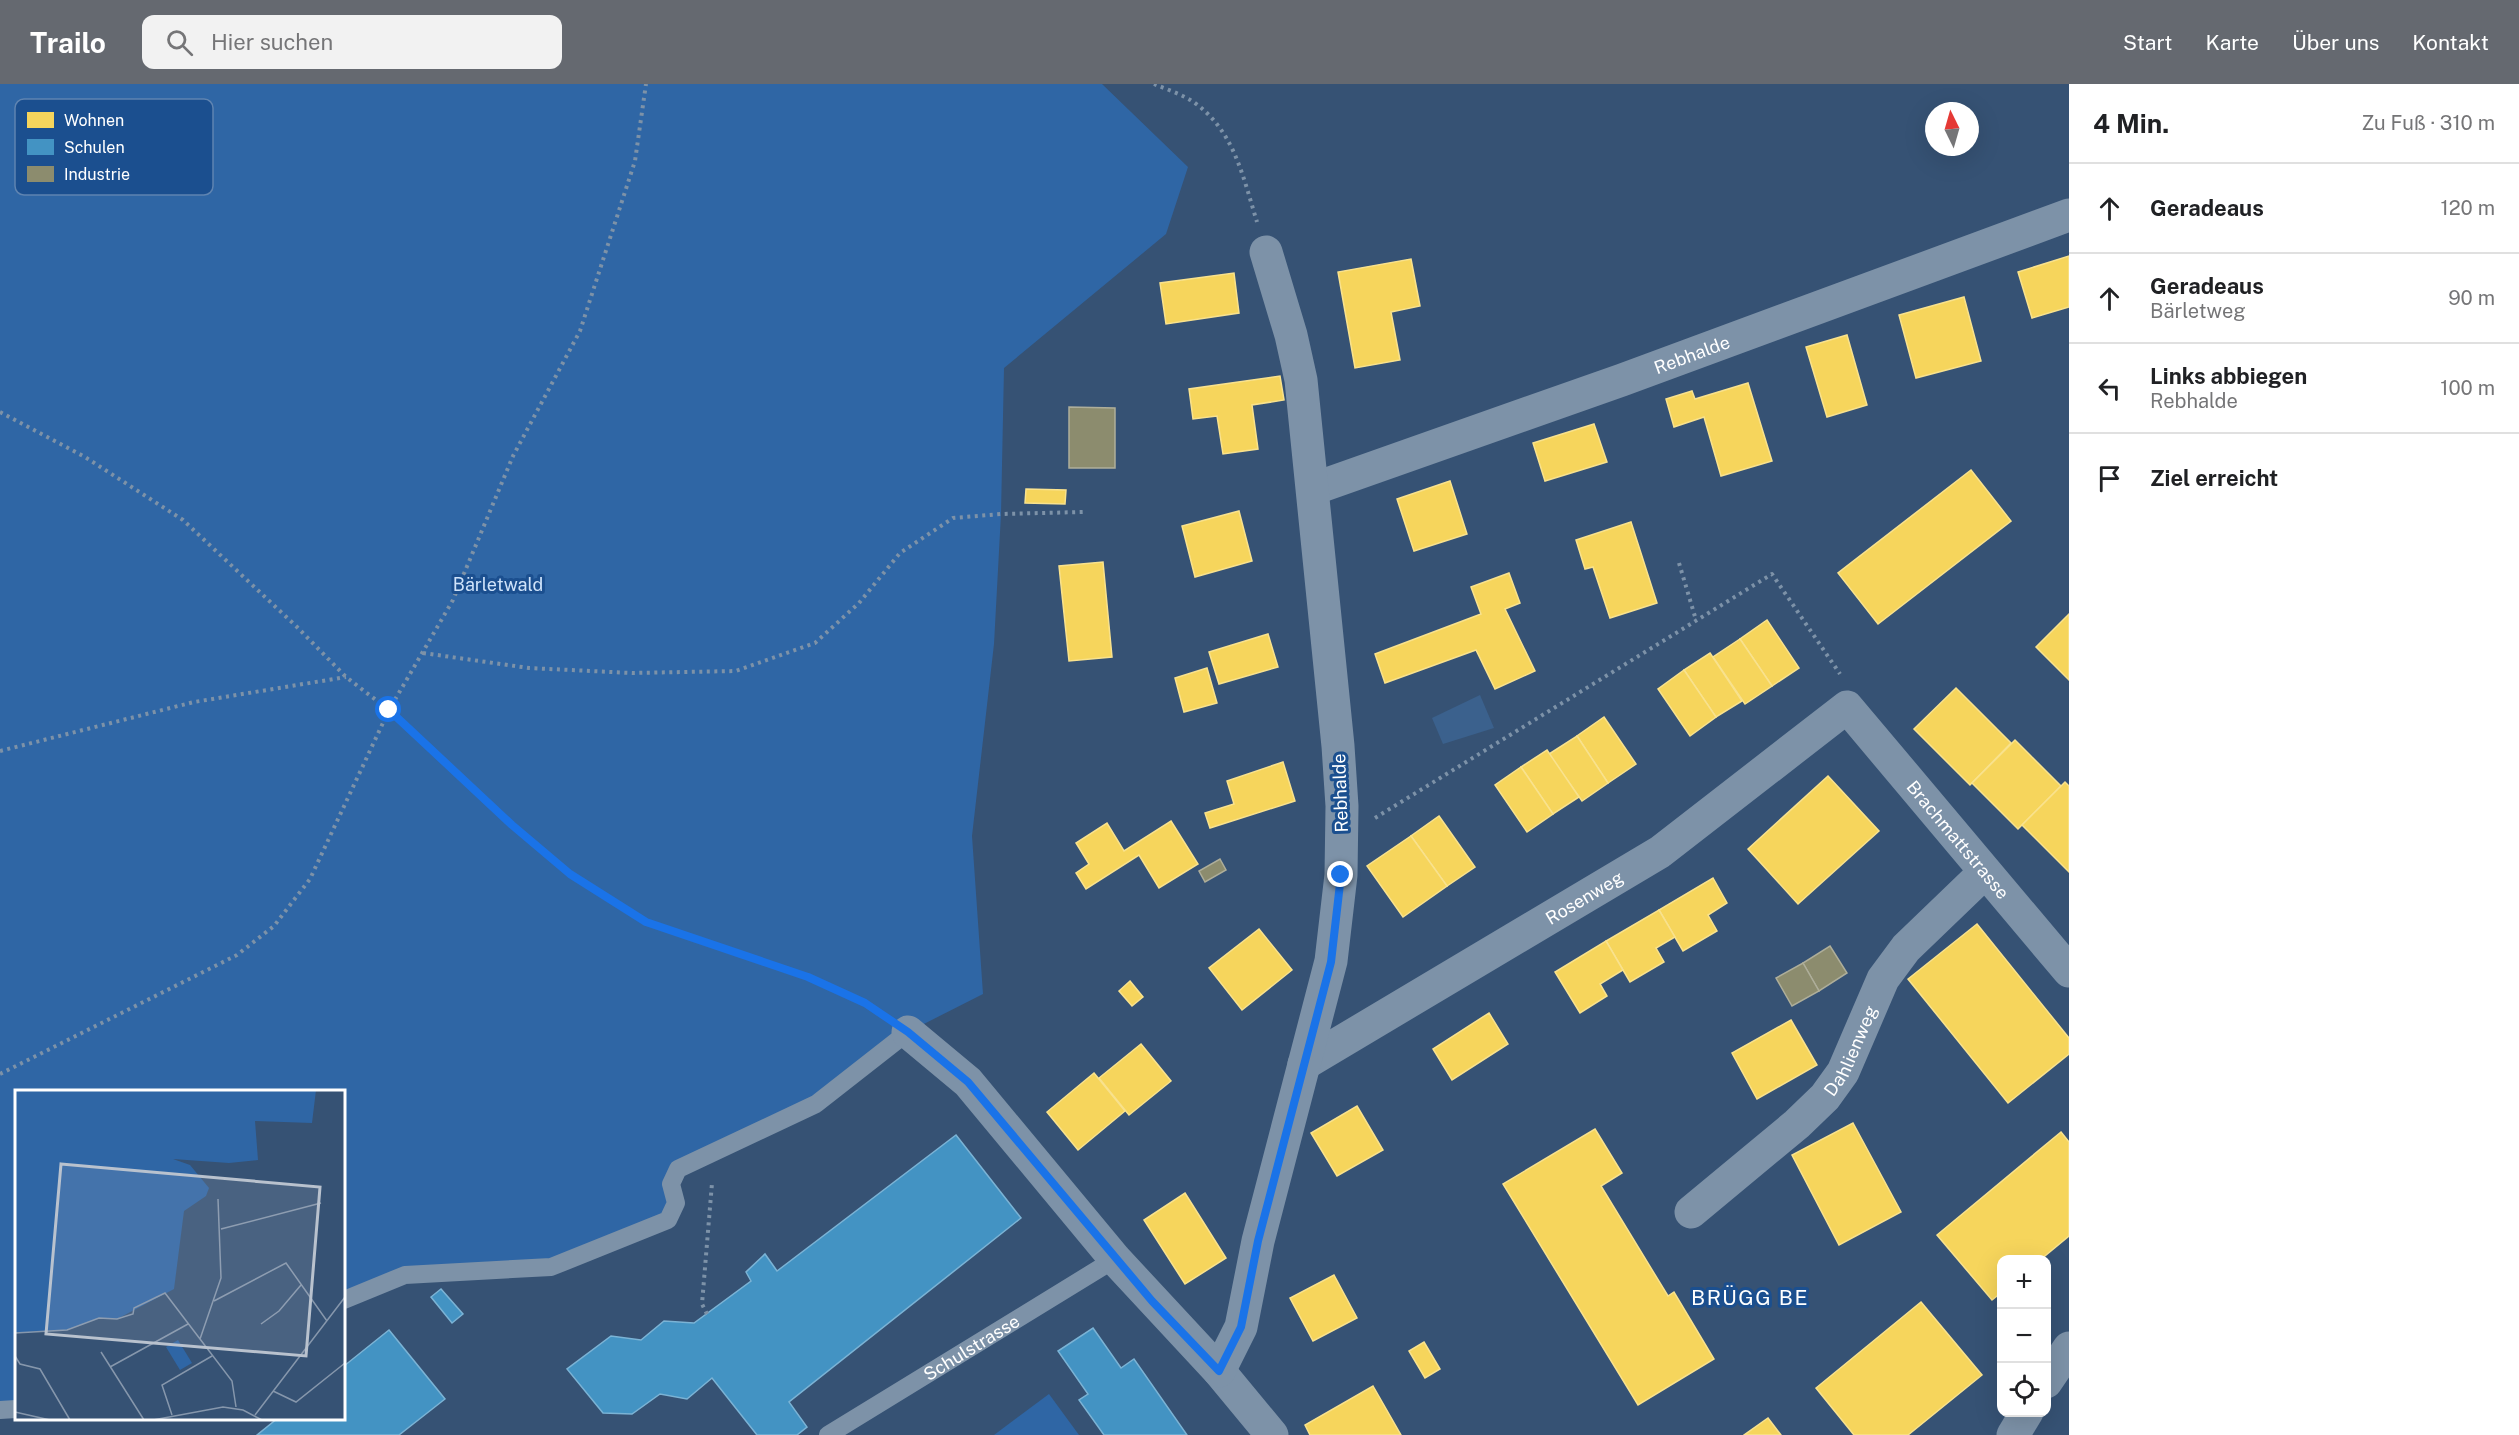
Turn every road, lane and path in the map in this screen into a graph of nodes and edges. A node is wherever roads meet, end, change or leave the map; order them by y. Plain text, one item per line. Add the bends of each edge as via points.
1 (646, 84) edge
2 (1154, 84) edge
3 (2069, 215) edge
4 (1266, 252) joint
5 (0, 412) edge
6 (1313, 489) junction
7 (1083, 512) dead end
8 (1679, 563) dead end
9 (1696, 620) junction
10 (423, 653) junction
11 (346, 677) junction
12 (1846, 693) junction
13 (389, 710) junction
14 (0, 751) edge
15 (1342, 839) junction
16 (1986, 872) junction
17 (2069, 971) edge
18 (908, 1032) junction
19 (1304, 1064) junction
20 (0, 1074) edge
21 (713, 1152) junction
22 (1691, 1212) dead end
23 (1116, 1258) junction
24 (345, 1300) edge
25 (707, 1314) dead end
26 (2069, 1348) edge
27 (1219, 1371) junction
28 (2051, 1375) edge
29 (15, 1409) edge
30 (0, 1410) edge
31 (2024, 1417) edge
32 (828, 1435) edge
33 (1272, 1435) edge
34 (2013, 1435) edge

1 - 10 path via 635,161 580,331 513,456 453,600
2 - 4 path via 1192,100 1217,123 1232,146
3 - 6 street, Rebhalde
4 - 6 street, Rebhalde via 1301,380
5 - 11 path via 85,457 183,520
6 - 15 street, Rebhalde via 1338,746
7 - 10 path via 953,518 900,553 860,603 815,644 736,671 632,673 529,668
8 - 9 path
9 - 12 path via 1772,574
9 - 15 path
10 - 13 path
11 - 13 path
11 - 14 path via 194,702
12 - 16 street, Brachmattstrasse
12 - 19 street, Rosenweg via 1660,852
13 - 18 path via 553,860 646,922 808,977 865,1003
13 - 20 path via 310,879 274,926 237,955
15 - 19 street, Rebhalde via 1331,962
16 - 17 street, Brachmattstrasse
16 - 22 street, Dahlienweg via 1906,948 1883,979 1843,1072 1825,1097
18 - 21 lane via 816,1104
18 - 23 street via 968,1082
19 - 27 street, Rebhalde via 1258,1241 1241,1327
21 - 24 lane via 678,1168 671,1184 676,1203 668,1220 658,1225 551,1267 405,1275
21 - 25 path via 702,1304
23 - 27 street
23 - 32 lane, Schulstrasse
26 - 28 street
27 - 33 street
29 - 30 lane
31 - 34 street

